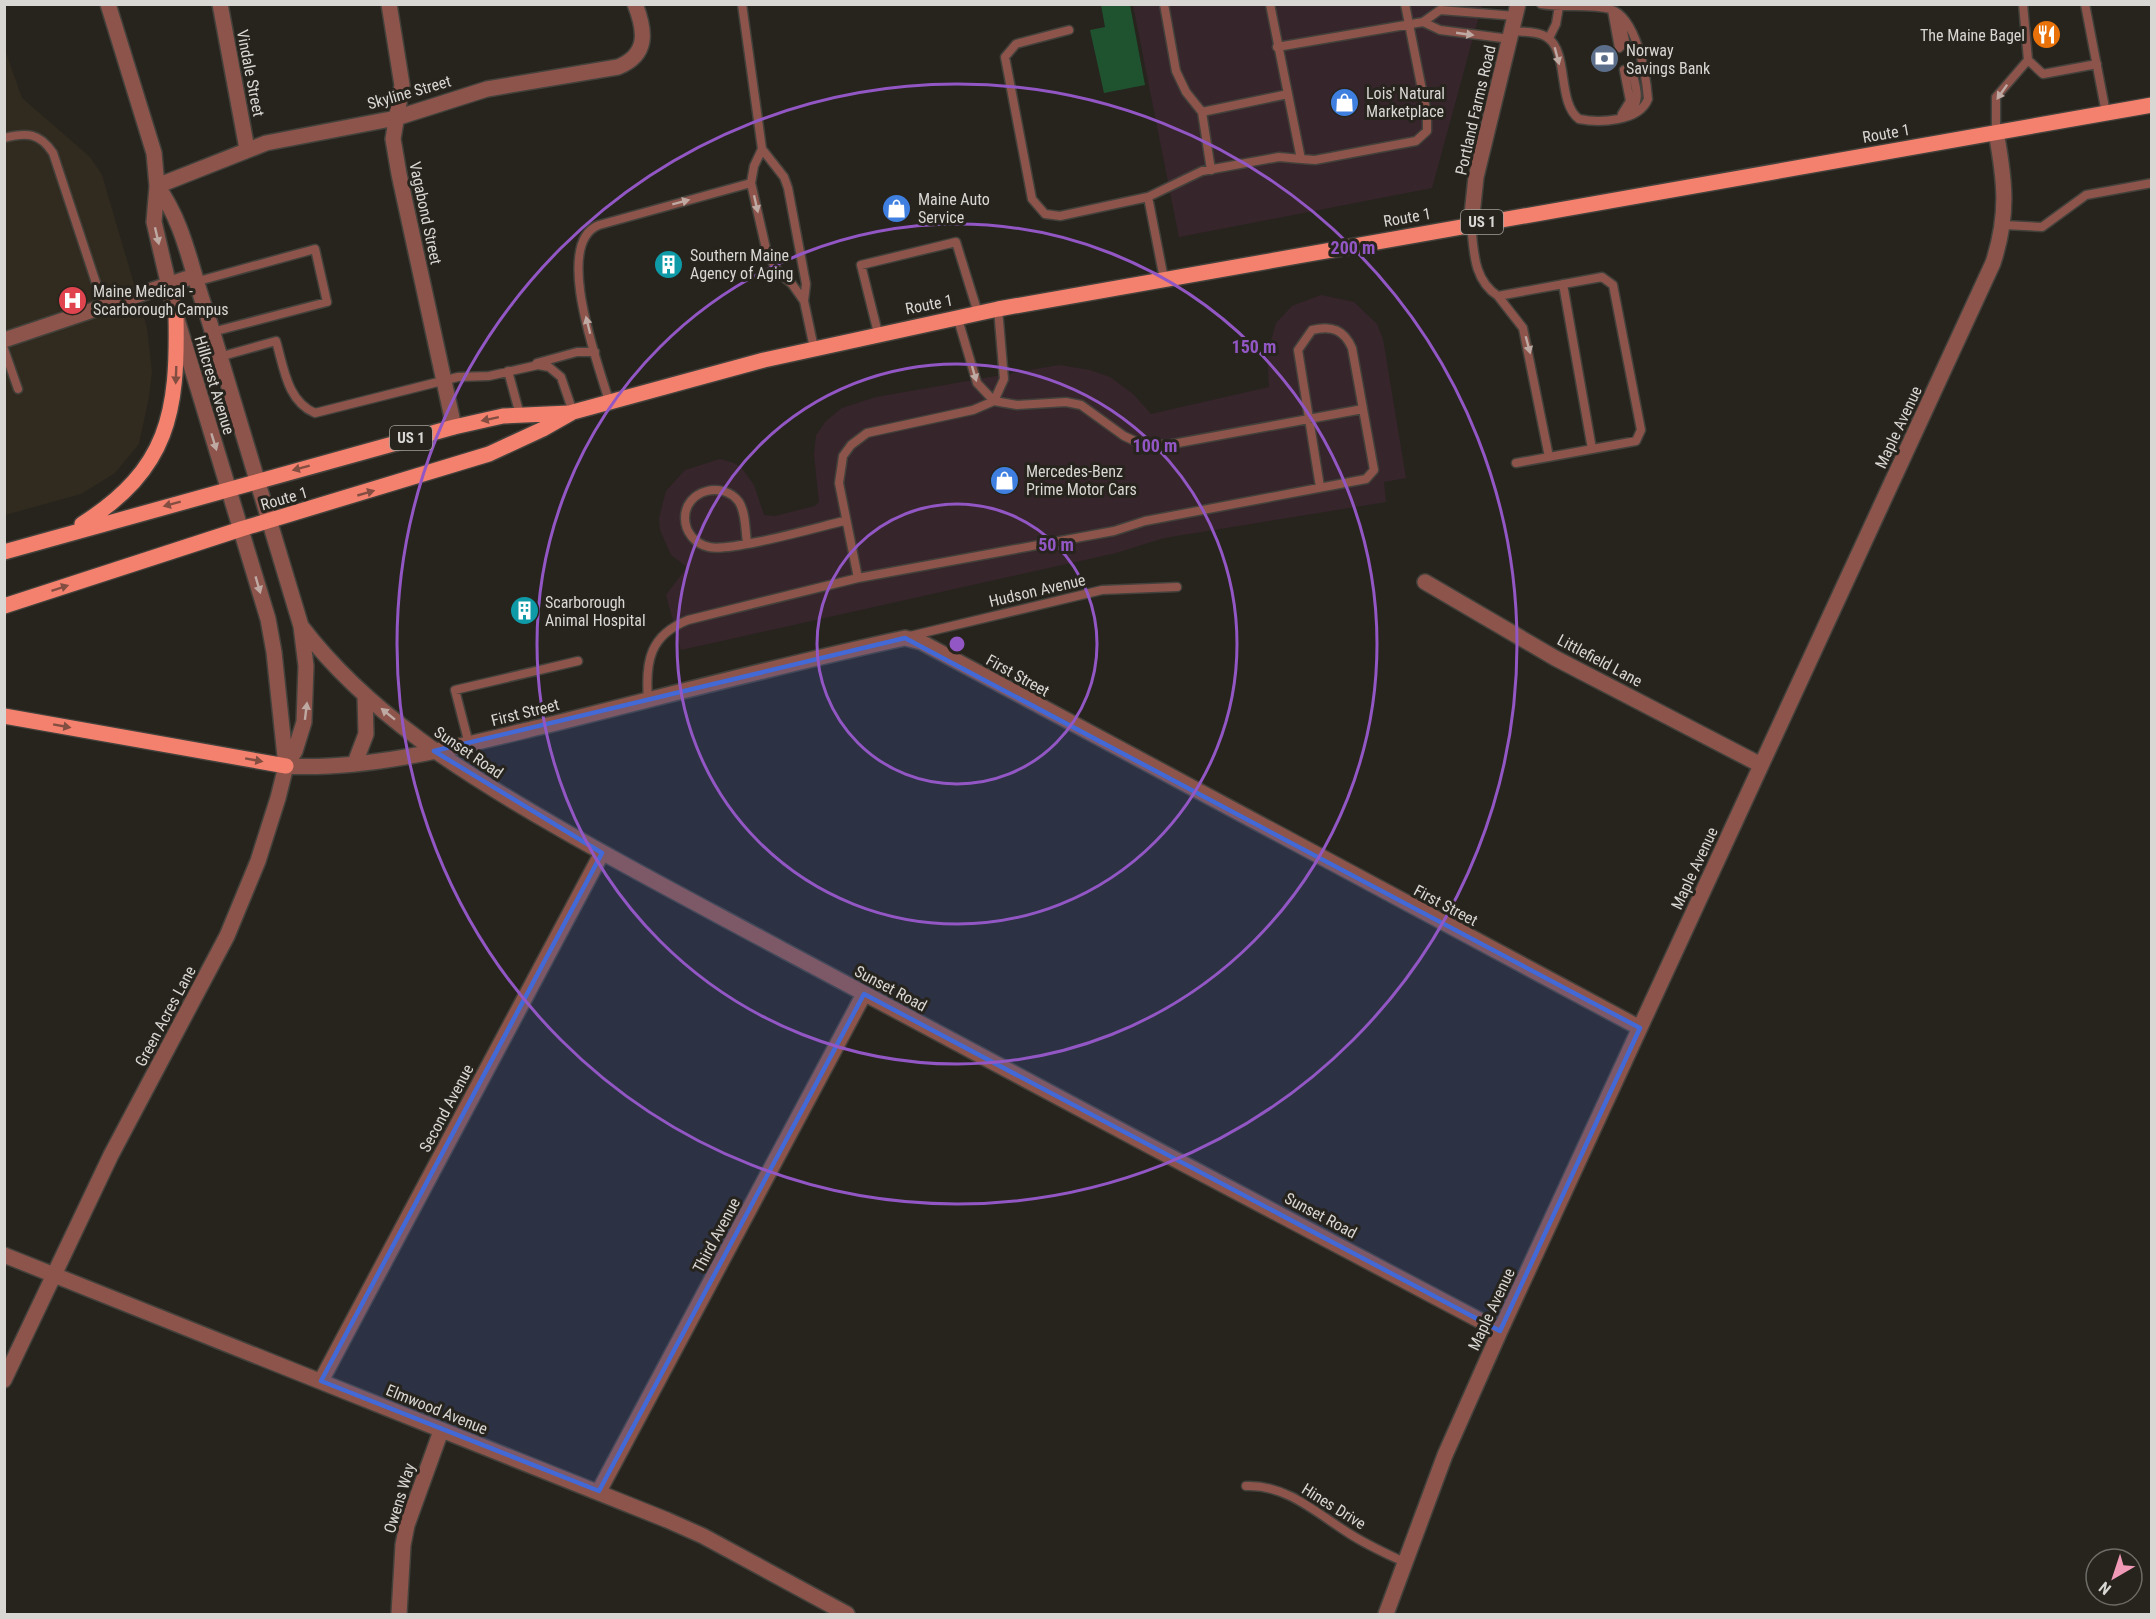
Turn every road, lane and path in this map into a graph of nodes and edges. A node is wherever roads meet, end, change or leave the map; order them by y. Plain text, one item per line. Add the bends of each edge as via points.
1 (108, 4) edge
2 (220, 4) edge
3 (389, 4) edge
4 (635, 4) edge
5 (742, 4) edge
6 (1164, 4) edge
7 (1270, 4) edge
8 (1405, 4) edge
9 (1541, 4) edge
10 (2023, 4) edge
11 (2085, 4) edge
12 (1559, 6) junction
13 (1616, 12) junction
14 (1423, 22) junction
15 (1514, 23) edge
16 (1409, 25) junction
17 (1069, 30) dead end
18 (1549, 38) junction
19 (1277, 47) junction
20 (1623, 47) dead end
21 (2028, 60) junction
22 (2097, 64) junction
23 (1628, 69) dead end
24 (1288, 94) junction
25 (2151, 105) edge
26 (1202, 112) junction
27 (2106, 113) junction
28 (396, 118) junction
29 (1617, 118) junction
30 (1996, 132) junction
31 (4, 138) edge
32 (247, 149) junction
33 (762, 149) junction
34 (1301, 159) junction
35 (1211, 170) junction
36 (751, 183) junction
37 (2151, 183) edge
38 (158, 186) junction
39 (1148, 197) junction
40 (1471, 224) junction
41 (2004, 225) junction
42 (194, 279) junction
43 (1164, 279) junction
44 (1563, 284) junction
45 (169, 285) junction
46 (1498, 296) junction
47 (804, 301) junction
48 (104, 307) junction
49 (998, 309) junction
50 (978, 313) junction
51 (176, 316) junction
52 (957, 316) junction
53 (212, 332) junction
54 (878, 333) junction
55 (4, 340) edge
56 (814, 348) junction
57 (4, 349) edge
58 (595, 352) junction
59 (219, 357) junction
60 (528, 366) junction
61 (508, 371) junction
62 (444, 381) junction
63 (18, 388) dead end
64 (609, 401) junction
65 (994, 401) junction
66 (1363, 409) junction
67 (571, 413) junction
68 (520, 415) junction
69 (1309, 418) junction
70 (454, 426) junction
71 (1592, 449) junction
72 (1550, 457) junction
73 (1516, 463) dead end
74 (257, 481) junction
75 (1320, 487) junction
76 (228, 489) junction
77 (270, 521) junction
78 (844, 521) junction
79 (242, 529) junction
80 (68, 532) junction
81 (747, 542) junction
82 (7, 551) edge
83 (858, 578) junction
84 (1425, 582) dead end
85 (1177, 587) dead end
86 (4, 606) edge
87 (301, 626) junction
88 (905, 638) junction
89 (578, 661) dead end
90 (365, 695) junction
91 (648, 699) junction
92 (4, 716) edge
93 (469, 744) junction
94 (434, 751) junction
95 (355, 763) junction
96 (1761, 765) junction
97 (285, 766) junction
98 (602, 853) junction
99 (864, 994) junction
100 (1640, 1028) junction
101 (4, 1255) edge
102 (54, 1274) junction
103 (1500, 1331) junction
104 (4, 1380) edge
105 (321, 1381) junction
106 (441, 1431) junction
107 (1246, 1486) dead end
108 (599, 1491) junction
109 (1404, 1562) junction
110 (399, 1614) edge
111 (847, 1614) edge
112 (1386, 1614) edge

1 - 38 street, Hillcrest Avenue via 154,153
2 - 32 street, Vindale Street
3 - 28 street, Vagabond Street via 402,85
4 - 28 street, Skyline Street via 642,33 641,49 638,56 618,67 487,89
5 - 33 lane
6 - 26 lane via 1176,71
7 - 19 lane
8 - 16 lane
9 - 12 lane
10 - 21 lane
11 - 22 lane
12 - 13 lane
12 - 18 lane
13 - 20 lane
13 - 29 lane via 1636,40 1648,99 1636,114
14 -> 15 lane via 1440,30
14 - 15 lane via 1440,10
14 - 16 lane
15 - 18 lane
15 - 40 street, Portland Farms Road via 1476,177
16 - 19 lane
16 - 34 lane via 1427,131 1416,141 1315,160
17 - 39 lane via 1016,44 1005,57 1032,199 1045,214 1060,216
18 -> 29 lane via 1557,53 1574,116 1589,121
19 - 24 lane
21 - 22 lane via 2043,74
21 -> 30 lane via 1996,97
22 - 27 lane
23 - 29 lane via 1636,87 1636,105
24 - 26 lane
24 - 34 lane
25 - 27 main road, Route 1 / US 1
26 - 35 lane
27 - 30 main road, Route 1 / US 1
28 - 32 street, Skyline Street
28 - 62 street, Vagabond Street via 393,139 400,183
30 - 40 main road, Route 1 / US 1
30 - 41 street, Maple Avenue via 2004,176
31 - 48 lane via 37,135 53,153
32 - 38 street, Skyline Street
33 - 36 lane
33 - 47 lane via 788,188 805,273
34 - 35 lane via 1279,157
35 - 39 lane
36 -> 47 lane via 767,253
58 -> 36 lane via 577,262 582,239 591,228
37 - 41 lane via 2086,195 2042,227
38 - 42 street, Hillcrest Avenue via 181,226
38 -> 45 street, Hillcrest Avenue via 154,222
39 - 43 lane
40 - 43 main road, Route 1 / US 1
40 - 46 lane via 1478,273
41 - 96 street, Maple Avenue via 1993,263
42 - 45 street
42 - 53 street, Hillcrest Avenue
42 - 53 lane via 315,249 327,302
43 - 49 main road, Route 1 / US 1
44 - 46 lane
44 - 71 lane
44 - 71 lane via 1602,277 1613,285 1641,430 1636,441
45 - 48 street
45 - 51 street, Hillcrest Avenue
46 -> 72 lane via 1523,328
47 - 56 lane
48 - 55 street
49 - 50 main road, Route 1 / US 1
49 - 65 lane via 1004,379
50 - 52 main road, Route 1 / US 1
50 - 54 lane via 956,242 861,265
51 -> 76 street, Hillcrest Avenue
51 -> 80 main road via 175,393 158,446 120,495
52 - 54 main road, Route 1 / US 1
52 -> 65 lane via 977,383
53 - 59 street, Hillcrest Avenue
54 - 56 main road, Route 1 / US 1
56 - 64 main road, Route 1 / US 1
57 - 63 lane
58 - 60 lane via 578,352
58 - 64 lane
59 - 62 lane via 276,342 293,396 302,407 315,413
59 - 74 street, Hillcrest Avenue
60 - 61 lane
60 - 67 lane via 557,371
61 - 62 lane
61 - 68 lane
62 - 70 street, Vagabond Street
64 - 67 main road, Route 1 / US 1
65 - 69 lane via 1081,405 1124,436 1152,446
65 - 78 lane via 973,410 867,433 858,439 843,456 839,470
66 - 69 lane
66 - 69 lane via 1348,340 1339,330 1322,328 1312,330 1298,350
66 - 75 lane via 1372,475
67 - 68 main road, Route 1 / US 1
77 -> 67 main road, Route 1 / US 1 via 489,454
68 -> 70 main road, Route 1 / US 1
69 - 75 lane
70 -> 74 main road, Route 1 / US 1
71 - 72 lane
72 - 73 lane
74 - 76 main road, Route 1 / US 1
74 - 77 street, Green Acres Lane
75 - 83 lane via 1145,521 1114,531
76 - 79 street, Green Acres Lane
76 -> 80 main road, Route 1 / US 1
77 - 79 main road, Route 1 / US 1
77 - 87 street, Green Acres Lane
78 - 81 lane
78 - 83 lane
86 -> 79 main road, Route 1 / US 1
79 -> 97 street, Green Acres Lane via 274,652
80 - 82 main road, Route 1 / US 1
81 - 81 lane via 742,508 733,496 712,489 690,503 685,518 687,529 701,545 717,548
83 - 91 lane via 675,625 656,642 648,669
84 - 96 street, Littlefield Lane via 1555,658
85 - 88 lane, Hudson Avenue via 1102,590
87 - 90 street, Sunset Road via 318,649
97 -> 87 street, Green Acres Lane via 301,732 307,702
88 - 91 street, First Street
88 - 100 street, First Street via 921,642
89 - 93 lane via 455,690
94 -> 90 street, Sunset Road
90 - 95 street via 366,734
91 - 93 street, First Street
92 -> 97 main road
93 - 94 street, First Street
94 - 95 street, First Street
94 - 98 street, Sunset Road via 490,789
95 - 97 street, First Street via 314,768
96 - 100 street, Maple Avenue
97 - 102 street, Green Acres Lane via 268,833 227,936 111,1155
98 - 99 street, Sunset Road
98 - 105 street, Second Avenue
99 - 103 street, Sunset Road
99 - 108 street, Third Avenue
100 - 103 street, Maple Avenue
101 - 102 street, Elmwood Avenue
102 - 104 street, Green Acres Lane
102 - 105 street, Elmwood Avenue
103 - 109 street, Maple Avenue via 1444,1455
105 - 106 street, Elmwood Avenue
106 - 108 street, Elmwood Avenue
106 - 110 street, Owens Way via 407,1525
107 - 109 lane, Hines Drive via 1261,1485 1280,1491 1366,1544
108 - 111 street, Elmwood Avenue via 703,1536
109 - 112 street, Maple Avenue

